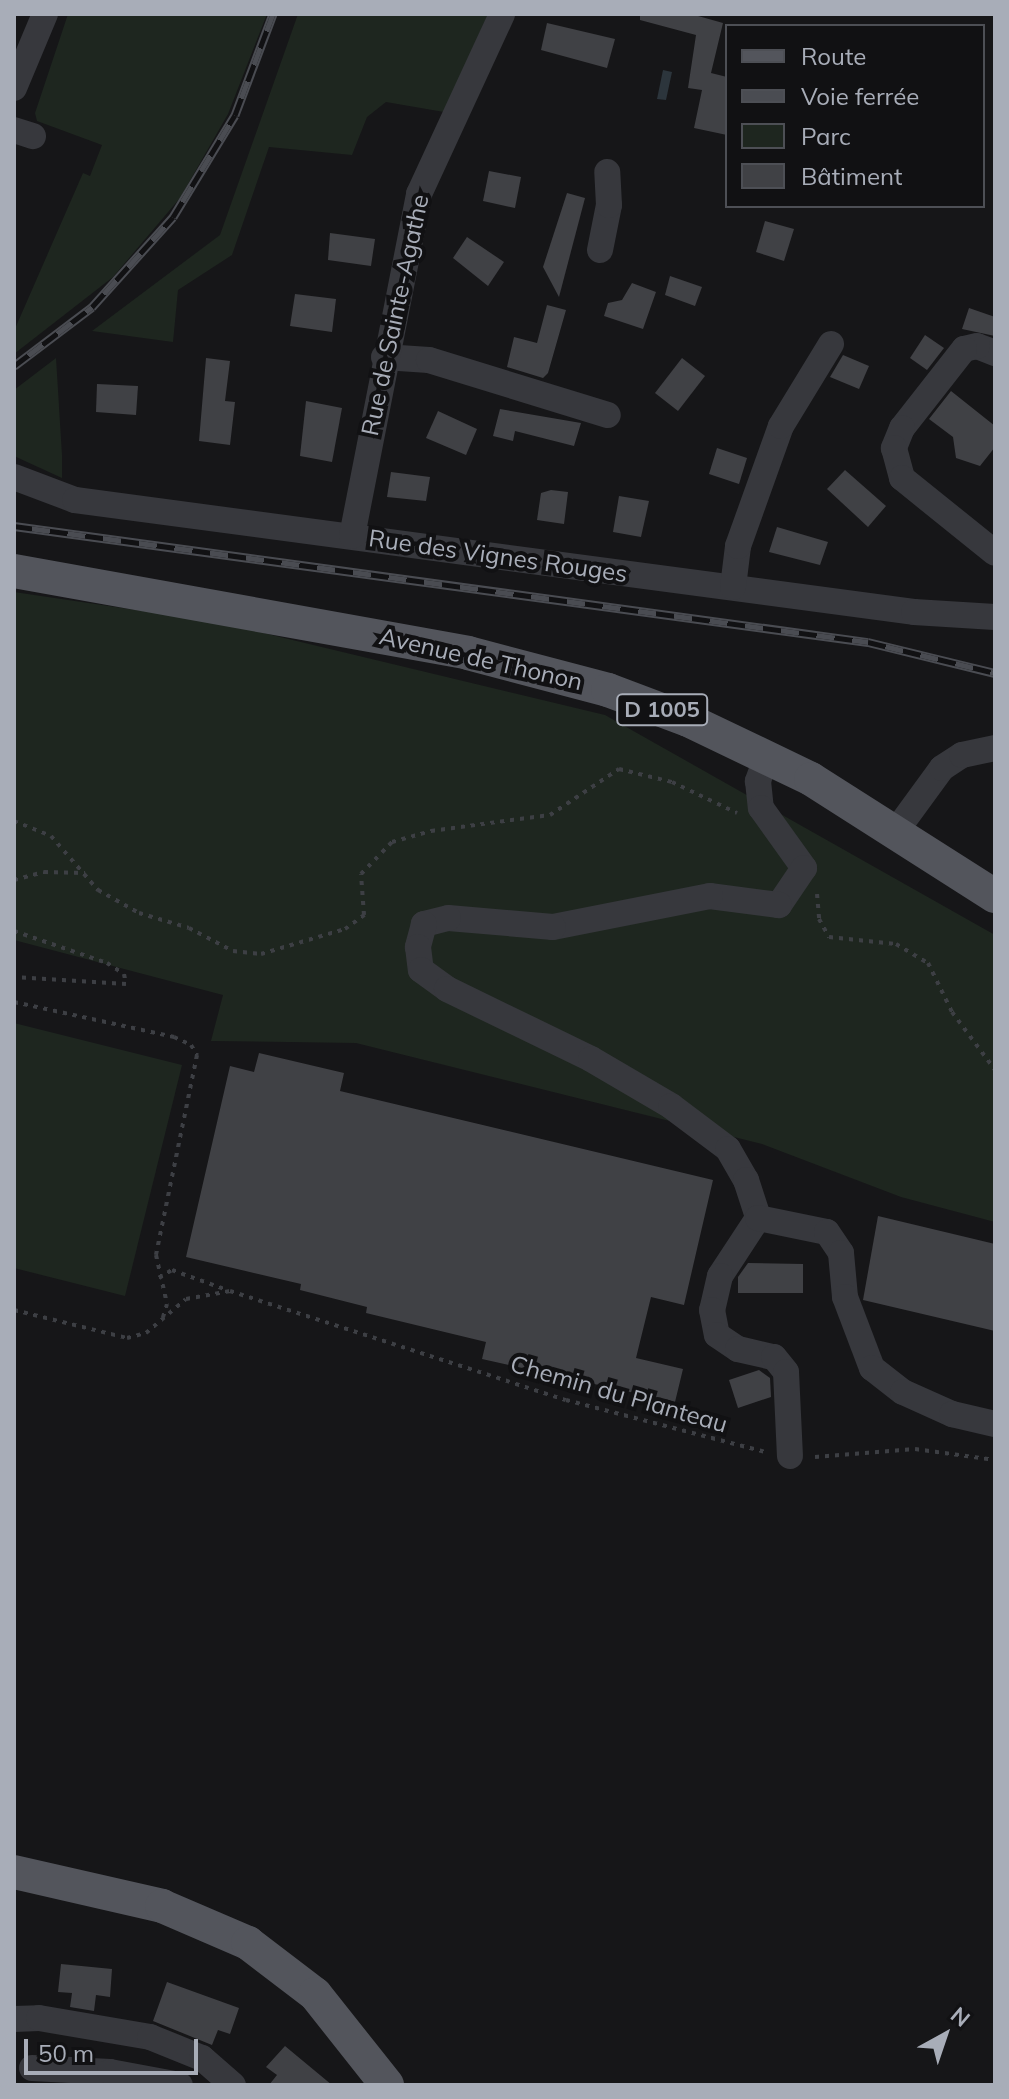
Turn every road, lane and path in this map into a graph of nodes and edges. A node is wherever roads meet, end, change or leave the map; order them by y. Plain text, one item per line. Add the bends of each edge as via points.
1 (45, 14) edge
2 (502, 14) edge
3 (14, 88) edge
4 (607, 172) dead end
5 (600, 250) dead end
6 (831, 344) dead end
7 (995, 353) edge
8 (384, 357) junction
9 (608, 415) dead end
10 (14, 477) edge
11 (354, 524) junction
12 (995, 553) edge
13 (14, 571) edge
14 (733, 587) junction
15 (992, 614) edge
16 (995, 748) edge
17 (767, 756) junction
18 (767, 820) junction
19 (14, 821) edge
20 (896, 831) junction
21 (804, 868) junction
22 (85, 873) junction
23 (14, 880) edge
24 (995, 896) edge
25 (14, 931) edge
26 (14, 977) edge
27 (14, 1002) edge
28 (995, 1070) edge
29 (758, 1218) junction
30 (159, 1278) junction
31 (230, 1291) junction
32 (14, 1310) edge
33 (162, 1320) junction
34 (995, 1424) edge
35 (790, 1456) junction
36 (995, 1460) edge
37 (14, 1872) edge
38 (14, 2019) edge
39 (32, 2068) dead end
40 (180, 2085) edge
41 (233, 2085) edge
42 (387, 2085) edge

1 - 3 street
2 - 8 street, Rue de Sainte-Agathe via 424,178
4 - 5 street via 609,205
6 - 14 street via 781,426 738,546
7 - 12 street via 977,346 958,354 902,428 894,458 909,486
8 - 9 street via 429,360
8 - 11 street, Rue de Sainte-Agathe
10 - 11 street, Rue des Vignes Rouges via 60,497
11 - 14 street, Rue des Vignes Rouges
13 - 17 main road, Avenue de Thonon / D 1005 via 278,616 525,667 648,704
14 - 15 street, Rue des Vignes Rouges via 914,612
16 - 20 street via 962,755 942,768
17 - 18 street via 758,794
17 - 20 main road, Avenue de Thonon / D 1005
18 - 21 street
18 - 22 path via 723,809 672,782 619,769 550,815 431,831 392,842 361,874 364,915 345,929 261,954 233,951 189,928 139,913 98,890
19 - 22 path via 51,836
20 - 24 main road, Avenue de Thonon / D 1005
21 - 28 path via 829,937 896,944 928,963 952,1012
21 - 29 street via 779,905 710,896 553,927 448,918 424,924 418,947 421,970 447,989 591,1059 671,1106 728,1149 746,1180
22 - 23 path via 44,872
25 - 26 path via 107,963 124,974 126,984
27 - 30 path via 174,1037 191,1045 197,1055 156,1255
29 - 34 street via 827,1232 841,1253 845,1297 857,1341 872,1368 903,1392 940,1409
29 - 35 street via 720,1276 712,1310 717,1335 738,1349 774,1357 786,1372
30 - 31 path, Chemin du Planteau via 172,1270
30 - 33 path via 167,1304
31 - 33 path via 200,1293
31 - 35 path, Chemin du Planteau via 566,1400 711,1441
32 - 33 path via 127,1338 146,1333
35 - 36 path, Chemin du Planteau via 915,1449
37 - 42 main road via 162,1906 248,1943 327,2006
38 - 41 street via 39,2018 150,2037 202,2058
39 - 40 street via 110,2072

